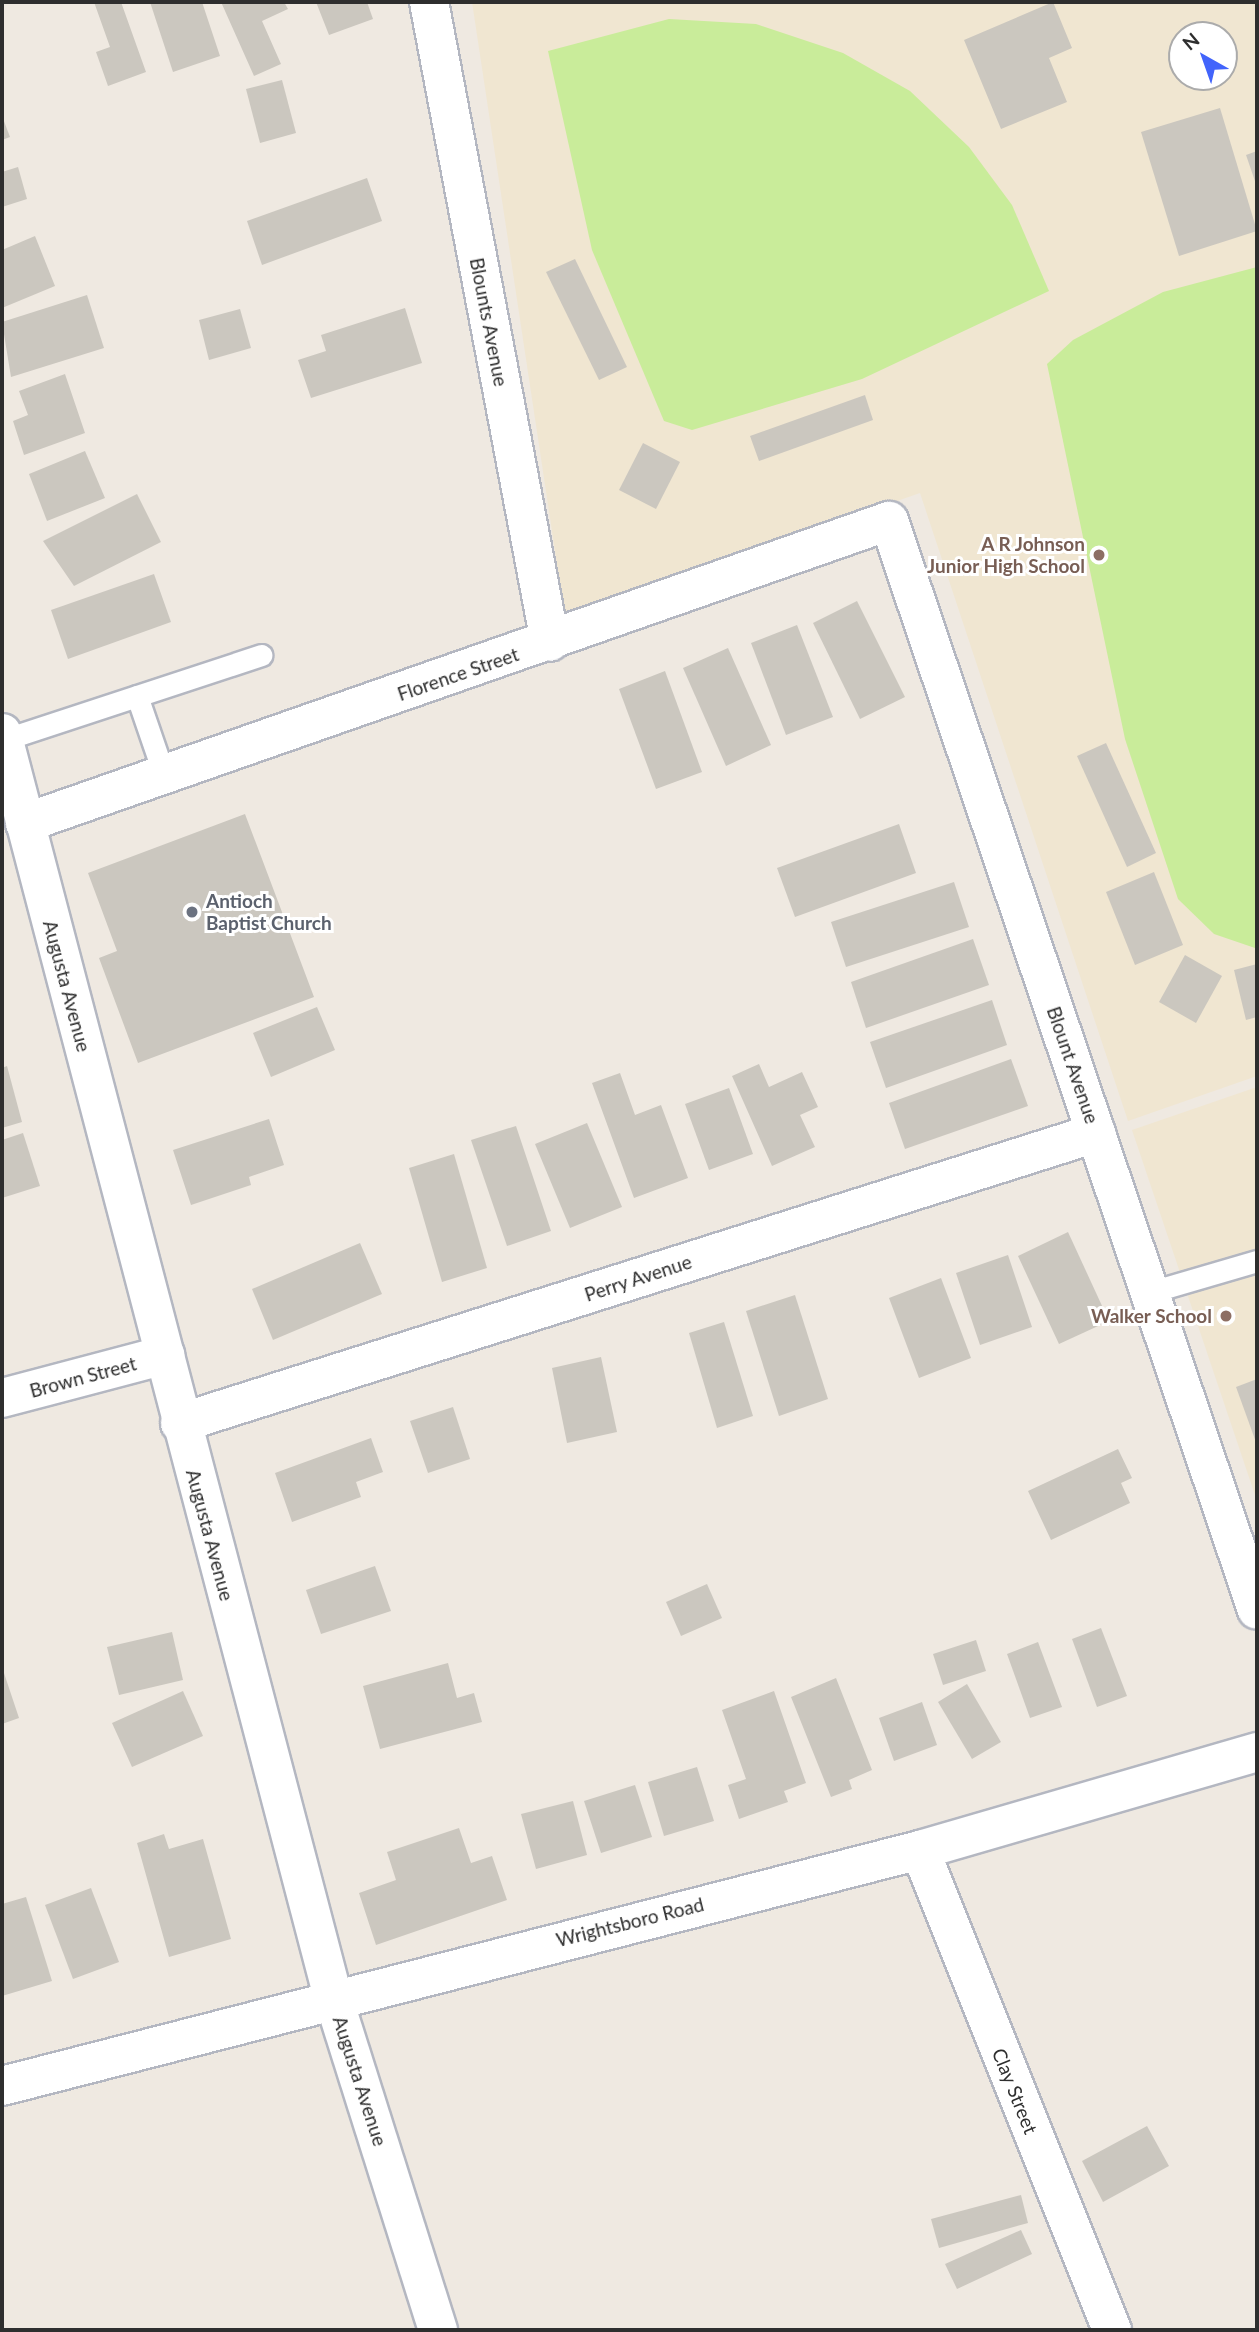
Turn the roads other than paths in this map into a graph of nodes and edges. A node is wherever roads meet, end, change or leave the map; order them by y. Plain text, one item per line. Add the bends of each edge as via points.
1 (429, 2) edge
2 (889, 521) joint
3 (550, 642) junction
4 (261, 654) dead end
5 (137, 696) junction
6 (3, 737) edge
7 (164, 775) junction
8 (25, 823) junction
9 (1096, 1133) junction
10 (1257, 1261) edge
11 (1151, 1292) junction
12 (165, 1355) junction
13 (2, 1398) edge
14 (180, 1423) junction
15 (1257, 1610) edge
16 (1257, 1752) edge
17 (920, 1850) junction
18 (333, 1997) junction
19 (2, 2086) edge
20 (438, 2330) edge
21 (1112, 2330) edge

1 - 3 street, Blounts Avenue
2 - 3 street, Florence Street
2 - 9 street, Blount Avenue
3 - 7 street, Florence Street
4 - 5 lane
5 - 6 lane
5 - 7 lane
6 - 8 street, Augusta Avenue
7 - 8 street, Florence Street
8 - 12 street, Augusta Avenue
9 - 11 street, Blount Avenue
9 - 14 street, Perry Avenue
10 - 11 lane
11 - 15 street, Blount Avenue
12 - 13 street, Brown Street
12 - 14 street, Augusta Avenue
14 - 18 street, Augusta Avenue
16 - 17 street, Wrightsboro Road
17 - 18 street, Wrightsboro Road
17 - 21 street, Clay Street
18 - 19 street, Wrightsboro Road
18 - 20 street, Augusta Avenue

